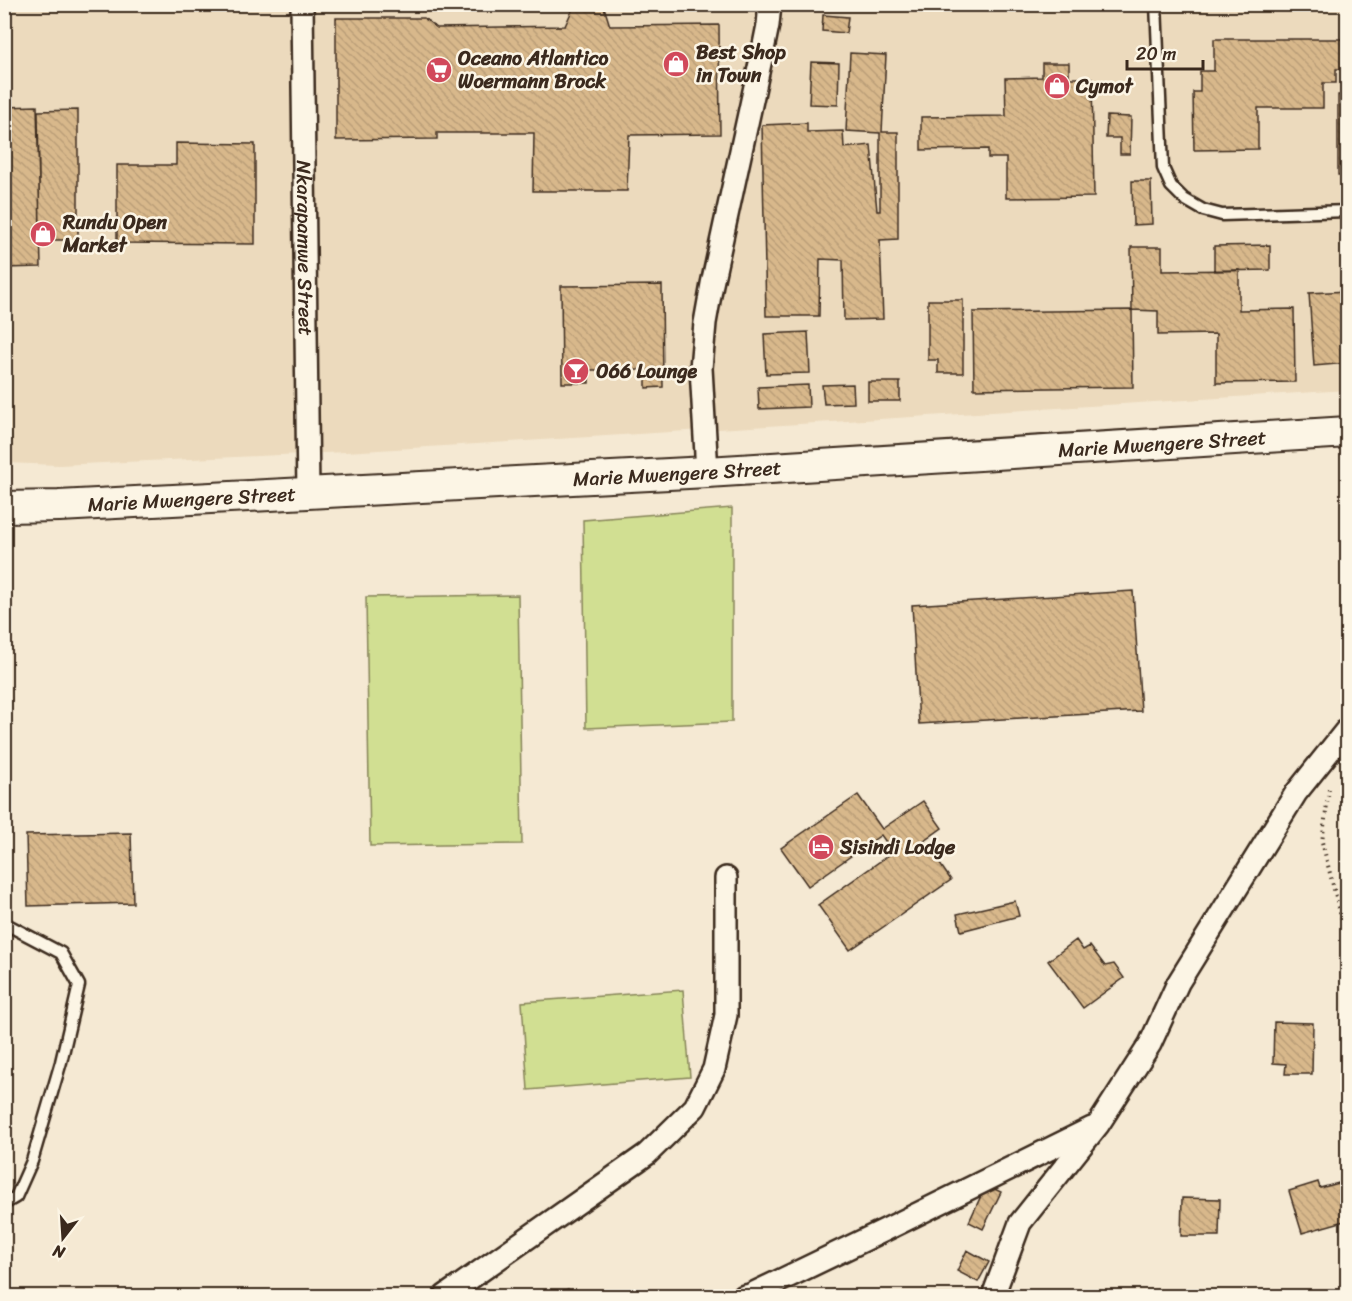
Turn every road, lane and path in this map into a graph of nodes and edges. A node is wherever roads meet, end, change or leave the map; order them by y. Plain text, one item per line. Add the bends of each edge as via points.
1 (302, 4) edge
2 (770, 4) edge
3 (1156, 4) edge
4 (1347, 211) edge
5 (1347, 432) edge
6 (707, 472) junction
7 (308, 494) junction
8 (4, 507) edge
9 (1347, 728) edge
10 (1329, 787) dead end
11 (726, 878) dead end
12 (4, 923) edge
13 (1347, 944) edge
14 (1098, 1125) junction
15 (4, 1204) edge
16 (445, 1296) edge
17 (744, 1296) edge
18 (993, 1296) edge

1 - 7 street, Nkarapamwe Street
2 - 6 street via 705,323 701,368
3 - 4 lane via 1163,168 1171,186 1203,210 1222,215
5 - 6 main road, Marie Mwengere Street
6 - 7 main road, Marie Mwengere Street
7 - 8 main road, Marie Mwengere Street
9 - 14 street via 1296,793 1178,982 1150,1044
10 - 13 path via 1322,842
11 - 16 street via 726,1015 714,1069 695,1107 647,1154
12 - 15 lane via 61,953 79,985 33,1161 16,1197
14 - 17 street
14 - 18 street via 1020,1224

